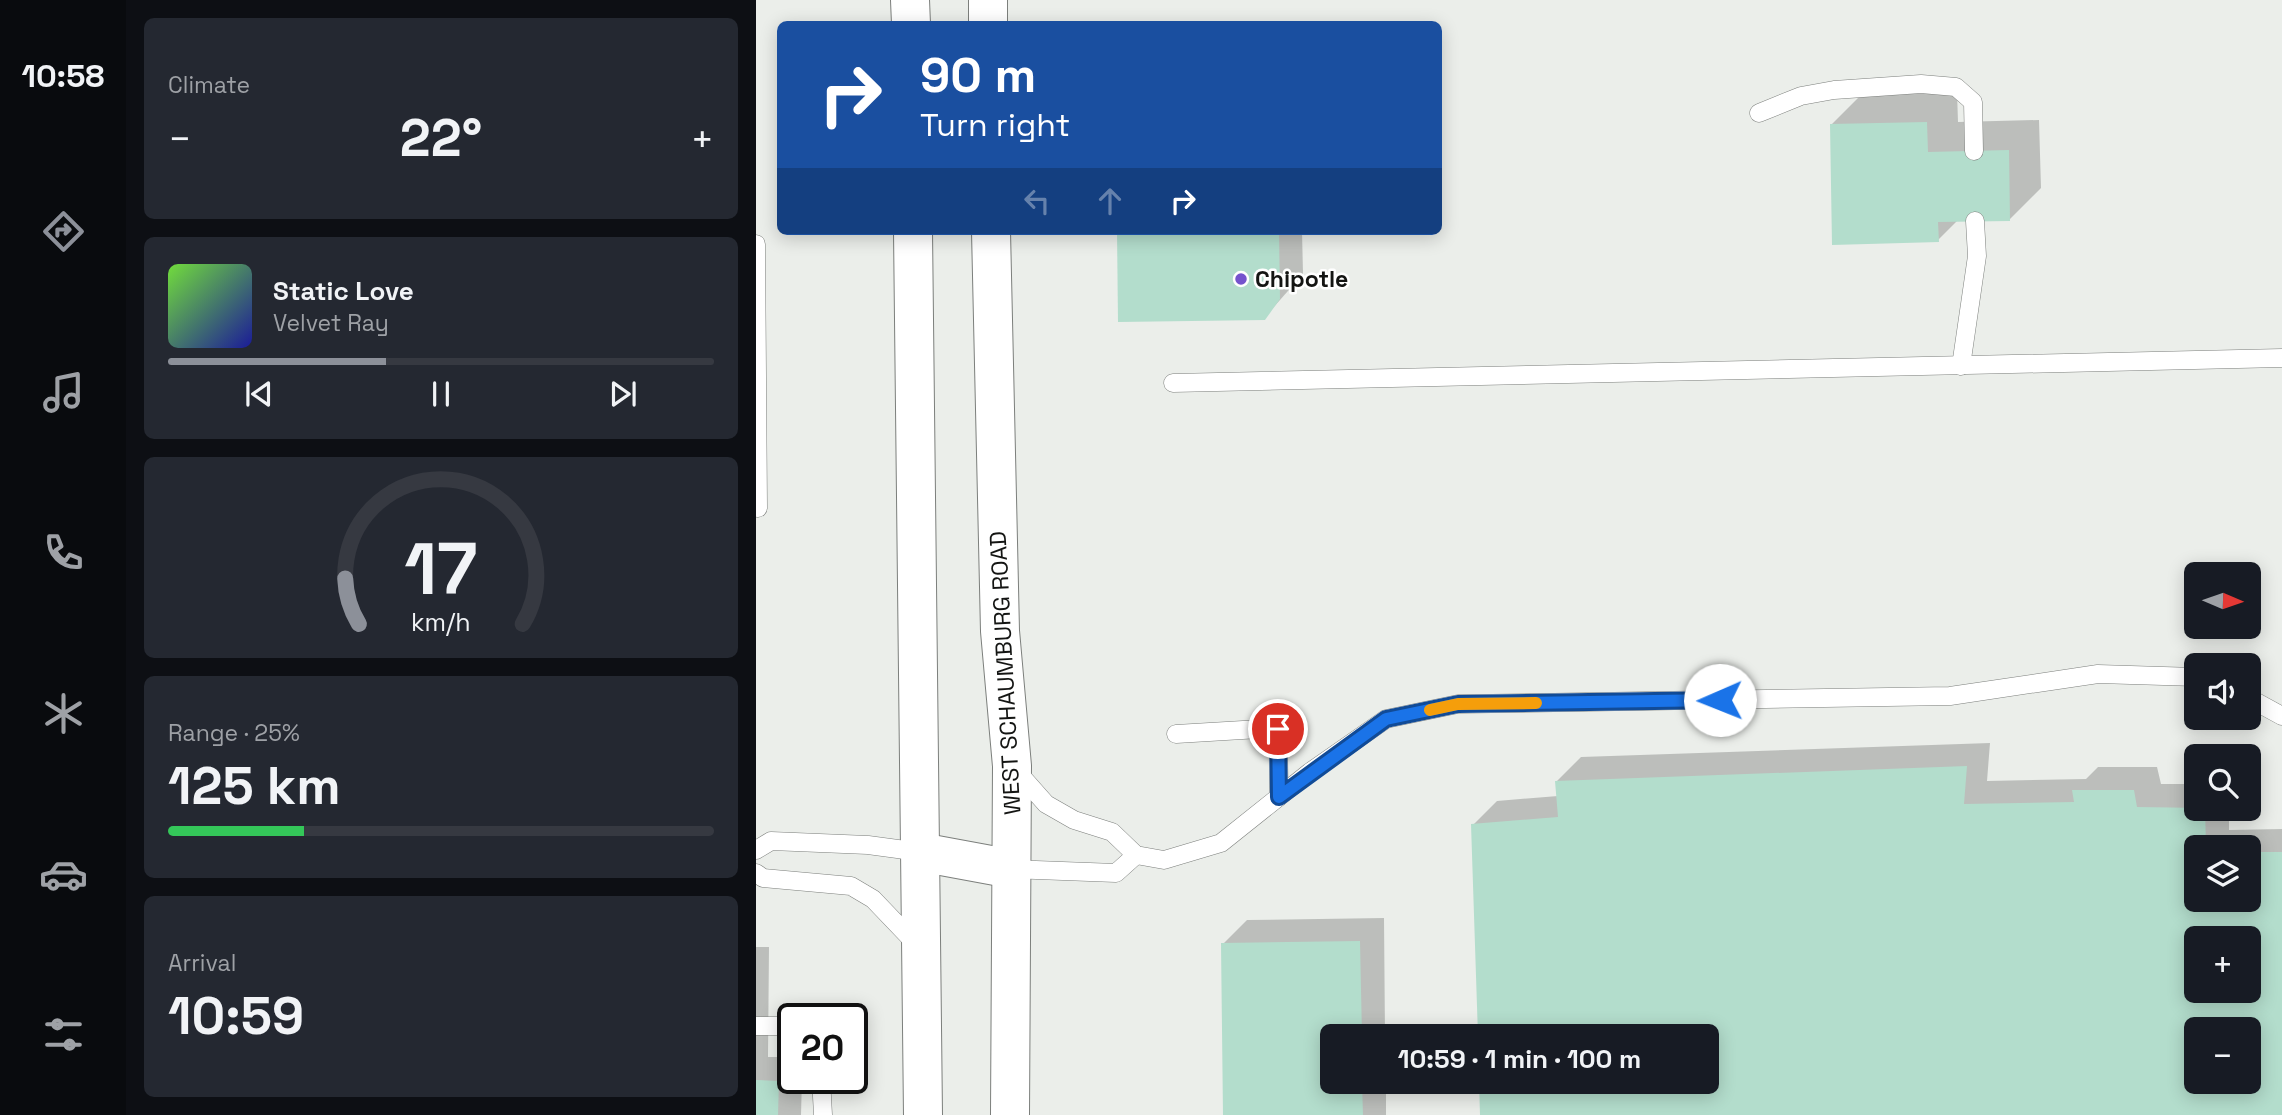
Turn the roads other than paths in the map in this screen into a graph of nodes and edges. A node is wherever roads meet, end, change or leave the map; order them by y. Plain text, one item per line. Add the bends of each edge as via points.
1 (910, 0) edge
2 (988, 0) edge
3 (911, 21) edge
4 (988, 21) edge
5 (1759, 113) dead end
6 (1974, 151) dead end
7 (1975, 222) dead end
8 (913, 235) edge
9 (991, 235) edge
10 (756, 244) edge
11 (2282, 358) edge
12 (1961, 366) junction
13 (1173, 383) dead end
14 (758, 509) edge
15 (2184, 677) edge
16 (2261, 705) edge
17 (2282, 716) edge
18 (1176, 734) dead end
19 (1012, 766) junction
20 (1279, 797) junction
21 (756, 850) edge
22 (920, 852) junction
23 (1136, 855) junction
24 (1012, 869) junction
25 (756, 873) edge
26 (920, 948) junction
27 (756, 1026) edge
28 (777, 1026) edge
29 (822, 1094) edge
30 (823, 1115) edge
31 (923, 1115) edge
32 (1010, 1115) edge

1 - 3 main road
2 - 4 main road
5 - 6 lane via 1801,96 1834,90 1921,85 1956,88 1973,102
7 - 12 lane via 1977,256
8 - 22 main road
9 - 19 main road, WEST SCHAUMBURG ROAD via 1000,631
10 - 14 lane
11 - 12 lane
12 - 13 lane
15 - 20 lane via 2098,674 1950,696 1458,704 1386,719
16 - 17 lane
18 - 20 lane via 1278,729
19 - 23 lane via 1046,804 1074,820 1112,832
19 - 24 main road, WEST SCHAUMBURG ROAD
20 - 23 lane via 1221,843 1164,860
21 - 22 lane via 771,841
22 - 24 main road
22 - 26 main road
23 - 24 lane via 1116,873
24 - 32 main road, WEST SCHAUMBURG ROAD
25 - 26 lane via 764,878 851,886 873,899
26 - 31 main road
27 - 28 lane
29 - 30 lane

